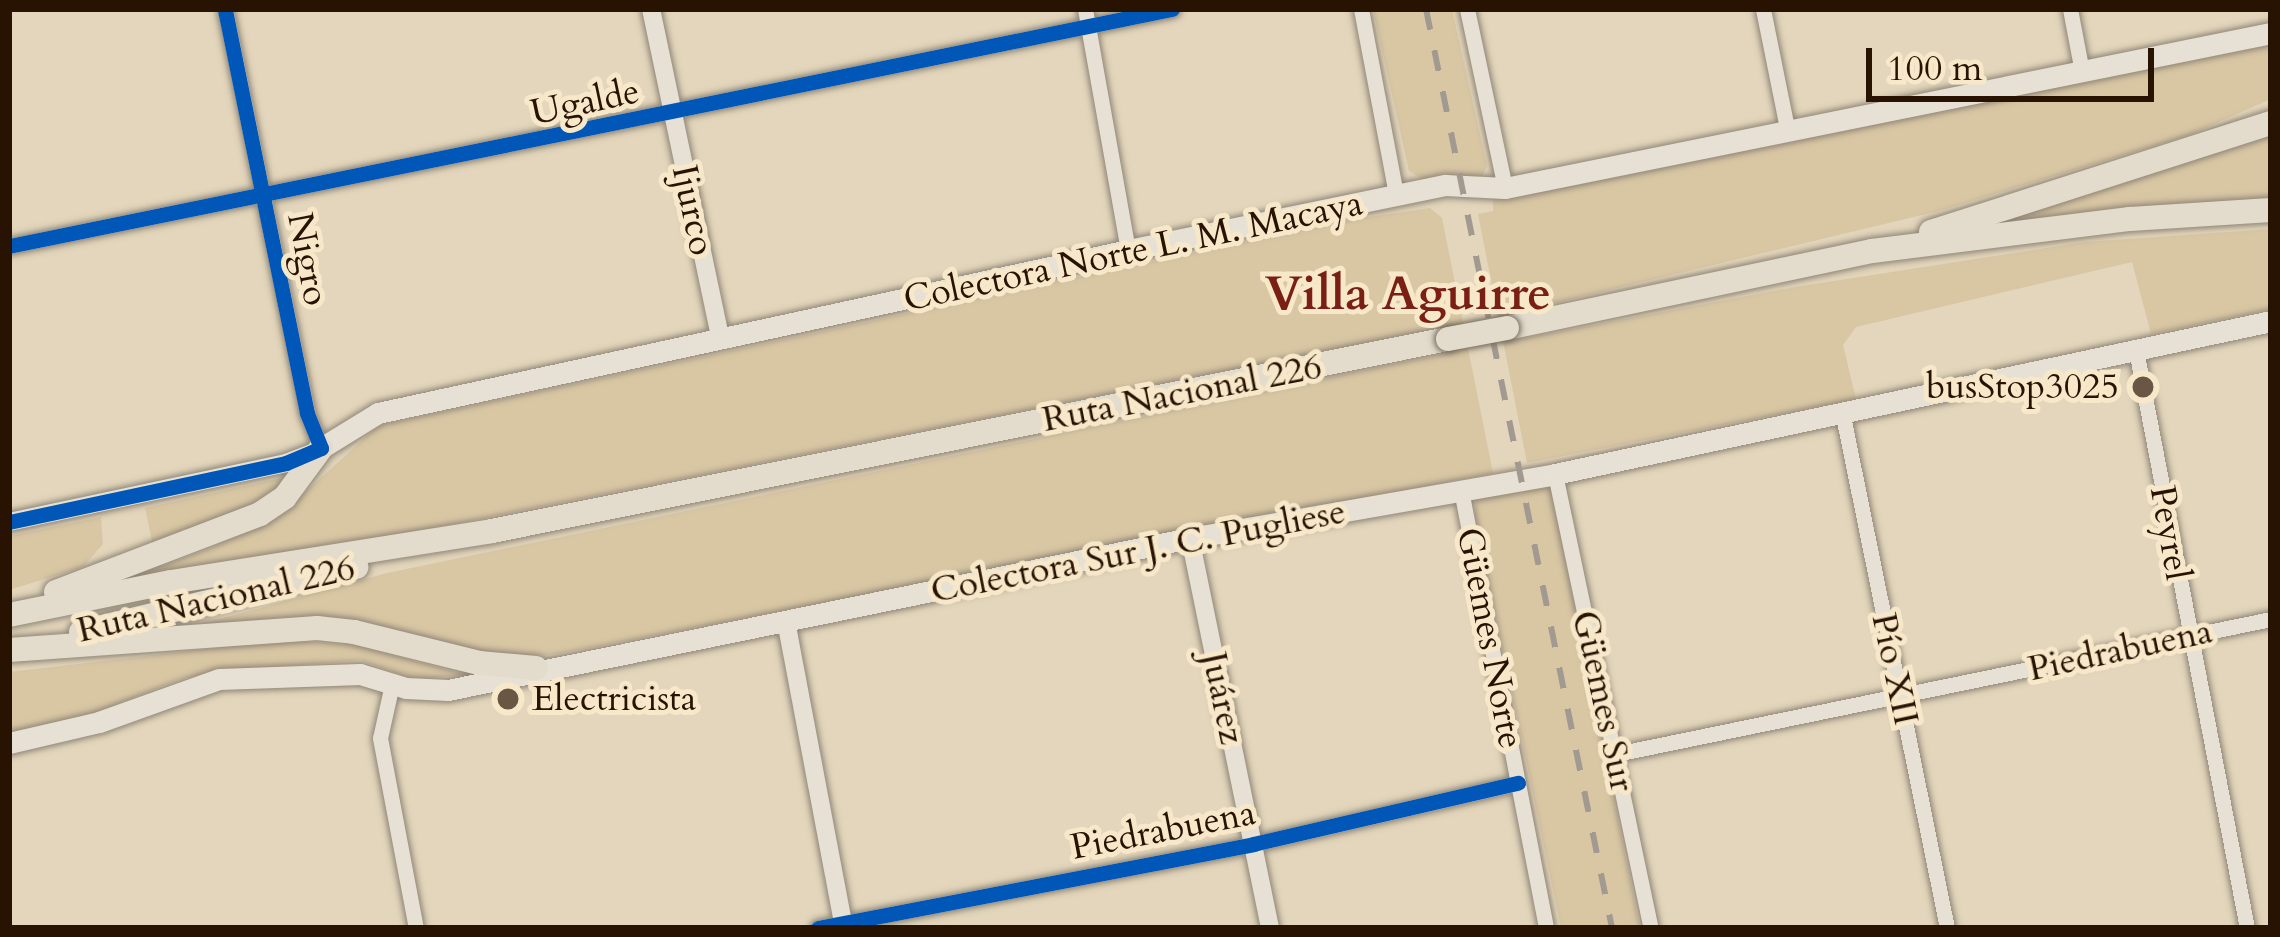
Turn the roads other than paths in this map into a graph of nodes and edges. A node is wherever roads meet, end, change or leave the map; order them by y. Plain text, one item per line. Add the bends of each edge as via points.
1 (225, 9) edge
2 (651, 9) edge
3 (1172, 9) edge
4 (1361, 9) edge
5 (1467, 9) edge
6 (1763, 9) edge
7 (2070, 9) edge
8 (1087, 17) edge
9 (2271, 34) edge
10 (2082, 72) junction
11 (673, 114) junction
12 (2271, 123) edge
13 (1787, 128) junction
14 (1505, 188) junction
15 (1396, 194) junction
16 (266, 197) junction
17 (2271, 210) edge
18 (9, 246) edge
19 (1128, 250) junction
20 (1871, 251) junction
21 (2271, 321) edge
22 (721, 340) junction
23 (2136, 350) junction
24 (1842, 411) junction
25 (321, 448) junction
26 (1555, 474) junction
27 (1461, 490) junction
28 (9, 522) edge
29 (492, 531) junction
30 (1190, 538) junction
31 (9, 612) edge
32 (2271, 619) edge
33 (786, 621) junction
34 (2189, 635) junction
35 (9, 648) edge
36 (536, 668) junction
37 (392, 684) junction
38 (1901, 696) junction
39 (9, 743) edge
40 (1616, 754) junction
41 (1518, 784) junction
42 (1253, 844) junction
43 (843, 925) edge
44 (416, 928) edge
45 (818, 928) edge
46 (1270, 928) edge
47 (1546, 928) edge
48 (1651, 928) edge
49 (1947, 928) edge
50 (2247, 928) edge

1 - 16 street, Nigro
2 - 11 street, Ijurco
3 - 8 street, Ugalde
4 - 15 street
5 - 14 street
6 - 13 street
7 - 10 street
8 - 11 street, Ugalde
8 - 19 street
9 - 10 main road, Colectora Norte L. M. Macaya
10 - 13 main road, Colectora Norte L. M. Macaya
11 - 16 street, Ugalde
11 - 22 street, Ijurco
12 - 20 highway, Ruta Nacional 226
13 - 14 main road, Colectora Norte L. M. Macaya
14 - 15 main road, Colectora Norte L. M. Macaya via 1450,184
15 - 19 main road, Colectora Norte L. M. Macaya
16 - 18 street, Ugalde
16 - 25 street, Nigro via 307,413
17 - 20 highway, Ruta Nacional 226 via 2111,220
19 - 22 main road, Colectora Norte L. M. Macaya
20 - 29 highway, Ruta Nacional 226, bridge
21 - 23 main road, Colectora Sur J. C. Pugliese
22 - 25 main road, Colectora Norte L. M. Macaya via 378,413
23 - 24 main road, Colectora Sur J. C. Pugliese
23 - 34 street, Peyrel
24 - 26 main road, Colectora Sur J. C. Pugliese
24 - 38 street, Pío XII
25 - 28 street, Colectora Norte L. M. Macaya via 286,463
25 - 31 highway via 285,497 260,514
26 - 27 main road, Colectora Sur J. C. Pugliese
26 - 40 street, Güemes Sur
27 - 30 main road, Colectora Sur J. C. Pugliese
27 - 41 street, Güemes Norte
29 - 31 highway, Ruta Nacional 226
29 - 35 highway, Ruta Nacional 226 via 180,613
30 - 33 main road, Colectora Sur J. C. Pugliese
30 - 42 street, Juárez
32 - 34 street, Piedrabuena
33 - 36 main road, Colectora Sur J. C. Pugliese
33 - 43 street
34 - 38 street, Piedrabuena
34 - 50 street, Peyrel
35 - 36 highway via 316,628
36 - 37 main road, Colectora Sur J. C. Pugliese via 448,690
37 - 39 main road, Colectora Sur J. C. Pugliese via 344,673 219,680
37 - 44 street via 380,738
38 - 40 street, Piedrabuena
38 - 49 street, Pío XII
40 - 48 street, Güemes Sur
41 - 42 street, Piedrabuena
41 - 47 street, Güemes Norte
42 - 43 street, Piedrabuena
42 - 46 street, Juárez
43 - 45 street, Piedrabuena

